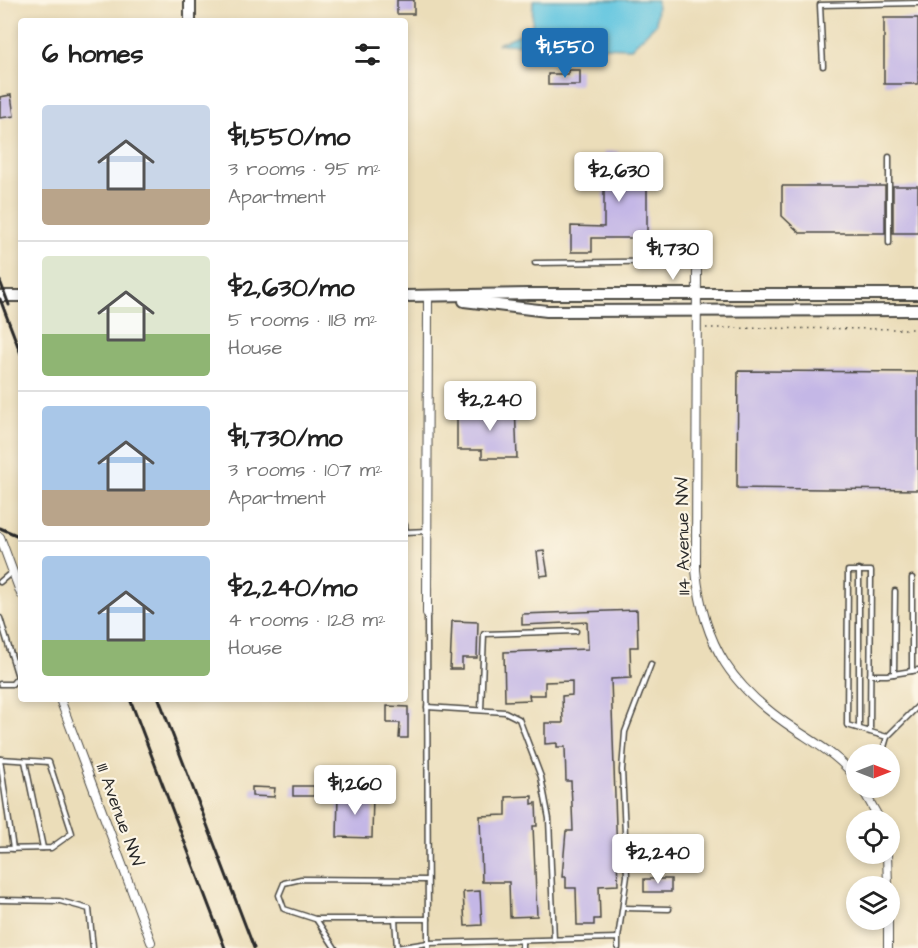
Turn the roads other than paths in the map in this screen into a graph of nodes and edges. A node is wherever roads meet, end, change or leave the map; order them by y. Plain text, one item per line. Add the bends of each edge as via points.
1 (190, 0) edge
2 (918, 3) edge
3 (190, 18) edge
4 (823, 66) dead end
5 (889, 157) dead end
6 (889, 243) dead end
7 (697, 261) joint
8 (535, 263) dead end
9 (918, 294) edge
10 (697, 295) junction
11 (0, 296) edge
12 (18, 296) edge
13 (408, 296) edge
14 (428, 296) junction
15 (918, 310) edge
16 (697, 311) junction
17 (427, 531) junction
18 (408, 532) edge
19 (0, 537) edge
20 (859, 570) junction
21 (13, 571) junction
22 (912, 578) dead end
23 (0, 582) edge
24 (18, 585) edge
25 (895, 591) dead end
26 (427, 613) joint
27 (0, 618) edge
28 (576, 631) dead end
29 (651, 664) dead end
30 (912, 670) junction
31 (918, 670) edge
32 (894, 674) junction
33 (870, 675) junction
34 (0, 684) edge
35 (61, 702) edge
36 (918, 706) edge
37 (427, 707) junction
38 (481, 710) junction
39 (859, 729) junction
40 (870, 732) junction
41 (887, 737) junction
42 (885, 744) edge
43 (0, 759) edge
44 (26, 761) junction
45 (846, 769) edge
46 (43, 848) junction
47 (0, 849) edge
48 (13, 849) junction
49 (428, 880) junction
50 (0, 900) edge
51 (624, 908) junction
52 (669, 909) dead end
53 (315, 919) junction
54 (395, 919) junction
55 (428, 919) junction
56 (888, 930) edge
57 (618, 938) junction
58 (554, 940) junction
59 (522, 941) junction
60 (151, 942) dead end
61 (428, 946) edge
62 (93, 948) edge
63 (335, 948) edge
64 (397, 948) edge
65 (522, 948) edge
66 (618, 948) edge
67 (888, 948) edge

1 - 3 main road
2 - 4 lane via 820,5
5 - 6 lane
7 - 8 lane
7 - 10 street, 114 Avenue NW
9 - 10 main road
10 - 14 main road
10 - 16 street, 114 Avenue NW
11 - 12 main road
13 - 14 main road
14 - 16 main road via 547,311
14 - 17 street
15 - 16 main road
16 - 45 street, 114 Avenue NW via 696,570 706,627 716,650 744,690
17 - 18 lane
17 - 26 street
19 - 21 street
20 - 33 lane via 871,571
20 - 39 lane
20 - 39 lane via 848,571 847,725
21 - 23 lane
21 - 24 street
22 - 30 lane
25 - 32 lane
26 - 37 lane
27 - 34 lane via 18,677 12,684
28 - 38 lane via 484,634
29 - 51 lane via 625,732
30 - 31 lane
30 - 32 lane
32 - 33 lane
33 - 40 lane
35 - 60 street, 111 Avenue NW
36 - 41 lane
37 - 38 lane
37 - 49 lane
38 - 58 lane via 505,712 519,719 541,777 549,819
39 - 40 lane
40 - 41 lane
41 - 42 lane
43 - 44 lane
43 - 48 lane
44 - 46 lane
44 - 46 lane via 49,762 72,833 51,848
46 - 48 lane
47 - 48 lane
49 - 53 lane via 301,879 284,883 279,895 284,909
49 - 55 lane
50 - 62 lane via 60,901 89,909
51 - 52 lane
51 - 57 lane
53 - 54 lane
53 - 63 lane
54 - 55 lane
54 - 64 lane
55 - 61 lane
56 - 67 street
57 - 58 lane
57 - 66 lane
58 - 59 lane
59 - 61 lane
59 - 65 lane
61 - 64 lane

